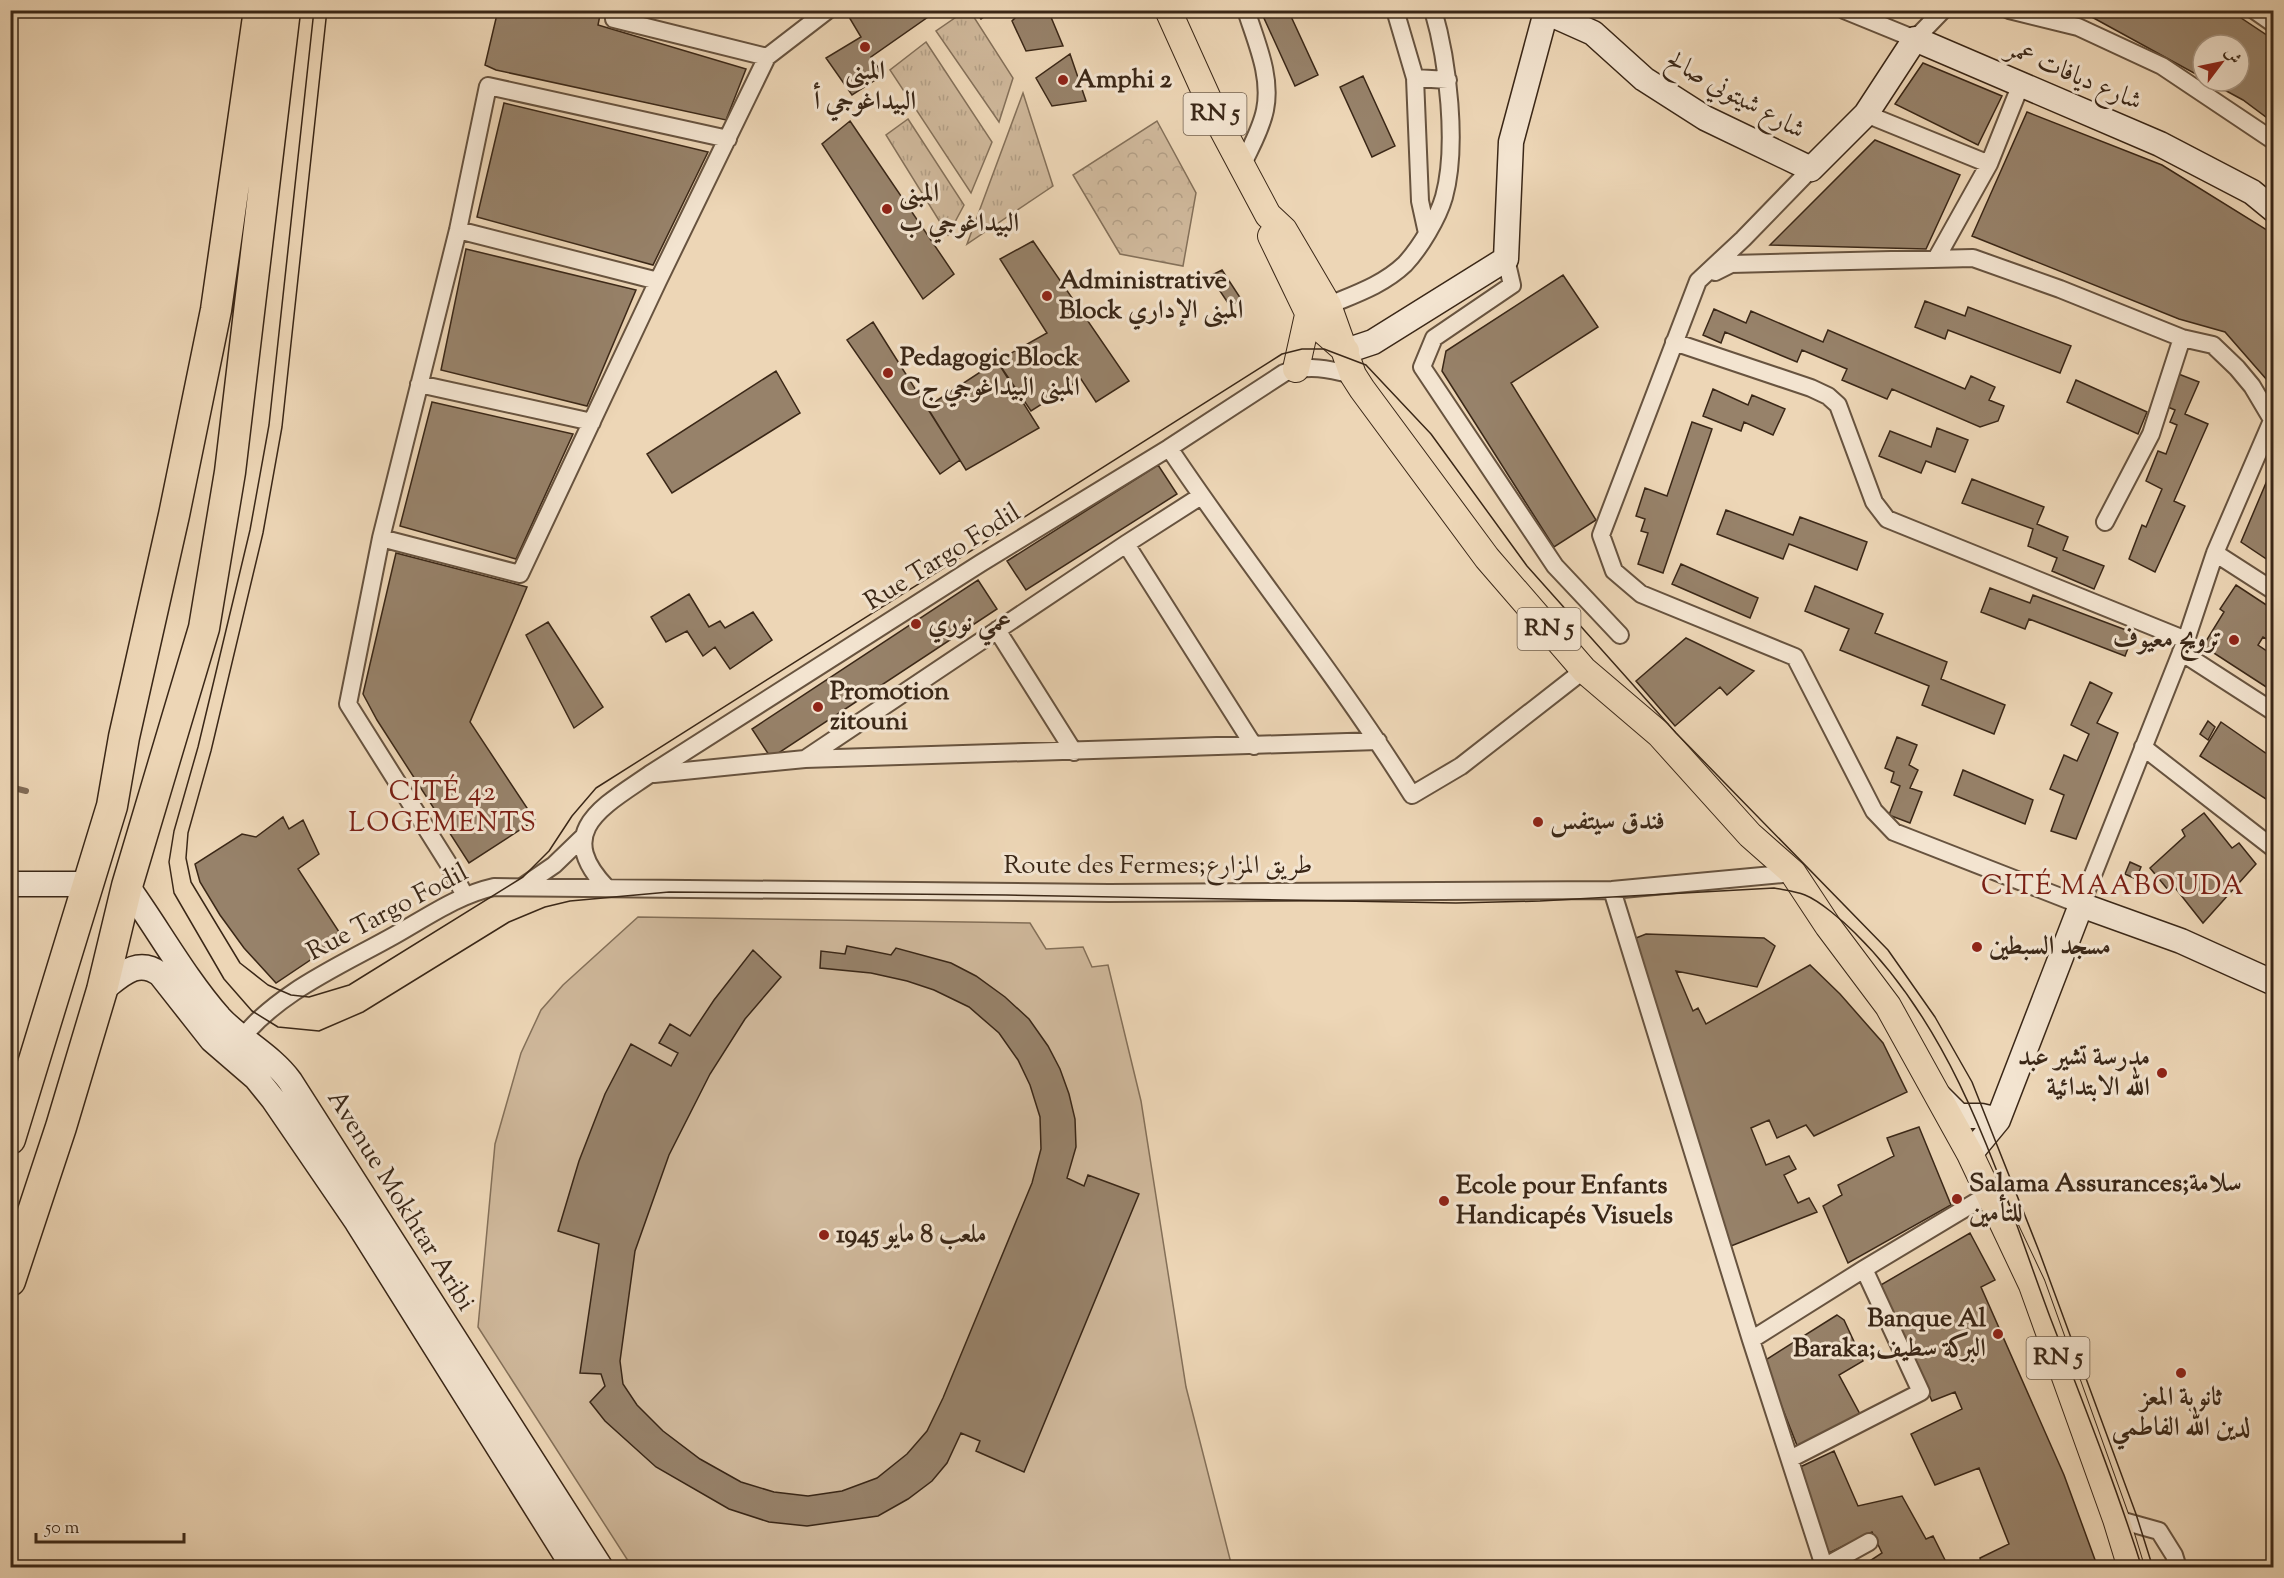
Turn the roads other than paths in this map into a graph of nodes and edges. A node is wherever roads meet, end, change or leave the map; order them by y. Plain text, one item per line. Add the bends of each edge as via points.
1 (259, 10) edge
2 (285, 10) edge
3 (828, 10) edge
4 (1167, 10) edge
5 (1246, 10) edge
6 (1395, 10) edge
7 (1433, 10) edge
8 (1844, 10) edge
9 (1943, 10) edge
10 (2009, 10) edge
11 (2254, 10) edge
12 (1545, 11) edge
13 (614, 19) dead end
14 (2274, 24) edge
15 (1915, 39) junction
16 (767, 57) junction
17 (1414, 78) junction
18 (1448, 80) junction
19 (2021, 84) junction
20 (1866, 114) junction
21 (728, 138) junction
22 (2274, 141) edge
23 (1989, 164) junction
24 (1242, 166) junction
25 (1811, 169) junction
26 (2274, 210) edge
27 (458, 230) junction
28 (1427, 233) junction
29 (1506, 259) junction
30 (1936, 259) junction
31 (658, 281) junction
32 (1698, 281) junction
33 (1318, 310) junction
34 (2182, 338) junction
35 (1674, 342) junction
36 (1350, 363) junction
37 (1296, 369) junction
38 (419, 384) junction
39 (2273, 420) edge
40 (592, 422) junction
41 (1169, 448) junction
42 (1201, 496) junction
43 (2105, 522) dead end
44 (381, 538) junction
45 (1126, 544) junction
46 (2216, 553) junction
47 (2274, 591) edge
48 (997, 630) junction
49 (1620, 635) dead end
50 (2183, 646) junction
51 (1584, 670) junction
52 (2274, 712) edge
53 (1378, 741) junction
54 (1254, 746) junction
55 (2143, 747) junction
56 (1074, 752) junction
57 (805, 759) junction
58 (650, 774) junction
59 (582, 838) junction
60 (2273, 848) edge
61 (1793, 873) junction
62 (10, 884) edge
63 (87, 884) junction
64 (127, 886) junction
65 (522, 887) junction
66 (607, 888) junction
67 (1612, 890) junction
68 (465, 896) junction
69 (2081, 905) junction
70 (2274, 983) edge
71 (102, 990) junction
72 (235, 1046) junction
73 (1938, 1094) junction
74 (1998, 1120) junction
75 (10, 1138) edge
76 (1970, 1154) junction
77 (1989, 1194) junction
78 (1864, 1269) junction
79 (10, 1281) edge
80 (1751, 1341) junction
81 (1790, 1459) junction
82 (2116, 1519) junction
83 (1869, 1542) dead end
84 (1823, 1567) edge
85 (574, 1568) edge
86 (601, 1568) edge
87 (2131, 1568) edge
88 (2178, 1568) edge

1 - 63 highway via 216,310 112,806
2 - 64 highway via 230,472 204,628
3 - 16 street
4 - 24 main road, RN 5
5 - 24 street via 1265,70 1267,90 1266,110
6 - 17 street
7 - 18 street
8 - 15 street, شارع ديافات عمر
9 - 15 street
10 - 22 street via 2078,27 2162,66
11 - 14 street
12 - 25 street, شارع شيتوني صالح via 1593,33 1644,79 1705,118
12 - 29 street via 1510,142
13 - 16 street
15 - 19 street, شارع ديافات عمر
15 - 20 street
16 - 21 street
17 - 18 street
17 - 28 street via 1420,193
18 - 28 street via 1449,141 1444,198
19 - 23 street
19 - 26 street, شارع ديافات عمر via 2160,144 2252,192
20 - 23 street
20 - 25 street
21 - 27 street via 488,86
21 - 31 street
23 - 30 street
24 - 33 main road, RN 5 via 1268,215 1274,243
25 - 32 street
27 - 31 street
27 - 38 street
28 - 33 street via 1389,277
29 - 36 street via 1373,342
29 - 49 street via 1512,285 1434,338 1422,367 1555,566
30 - 32 street via 1731,264
30 - 34 street via 1973,258 2002,267
31 - 40 street
32 - 35 street
33 - 36 main road, RN 5
33 - 37 main road
34 - 39 street via 2213,345 2252,386
34 - 43 street via 2151,434
35 - 50 street via 1828,396 1838,405 1874,502 1887,519
35 - 69 street via 1601,535 1614,572 1641,594 1795,657 1874,811 1894,832
36 - 37 street, Rue Targo Fodil via 1327,369
36 - 51 main road, RN 5 via 1487,558
37 - 41 street, Rue Targo Fodil via 1270,381
38 - 40 street
38 - 44 street
39 - 46 street
40 - 44 street via 520,574
41 - 42 street
41 - 58 street, Rue Targo Fodil
42 - 45 street
42 - 53 street
44 - 68 street via 348,704 448,862
45 - 48 street
45 - 54 street
46 - 47 street
46 - 50 street
48 - 56 street
48 - 57 street
50 - 52 street
50 - 55 street
51 - 53 street via 1461,766 1412,795
51 - 61 main road, RN 5 via 1659,734 1750,835
53 - 54 street
54 - 56 street
55 - 60 street
55 - 69 street
56 - 57 street
57 - 58 street
58 - 59 street, Rue Targo Fodil via 603,808
59 - 65 street, Rue Targo Fodil via 554,865
59 - 66 street via 589,866
61 - 67 street, Route des Fermes;طريق المزارع
61 - 73 main road, RN 5 via 1888,1006
62 - 63 street
63 - 75 highway
64 - 71 highway
64 - 72 street, Avenue Mokhtar Aribi
65 - 66 street, Route des Fermes;طريق المزارع
65 - 68 street, Rue Targo Fodil via 494,887
66 - 67 street, Route des Fermes;طريق المزارع via 1109,893
67 - 80 street
68 - 72 street, Rue Targo Fodil via 298,990 262,1017
69 - 70 street via 2181,941
69 - 74 street
71 - 72 street, Avenue Mokhtar Aribi via 132,968 154,970 212,1040
71 - 79 highway
72 - 85 street, Avenue Mokhtar Aribi via 357,1222
72 - 86 street, Avenue Mokhtar Aribi via 273,1061 290,1082
73 - 74 street via 1959,1116
73 - 76 main road, RN 5
74 - 76 street
76 - 77 main road, RN 5
77 - 78 street
77 - 82 main road, RN 5 via 2032,1285
78 - 80 street
78 - 81 street via 1921,1392
80 - 81 street
81 - 84 street
82 - 87 main road, RN 5
82 - 88 street via 2159,1531
83 - 84 street

